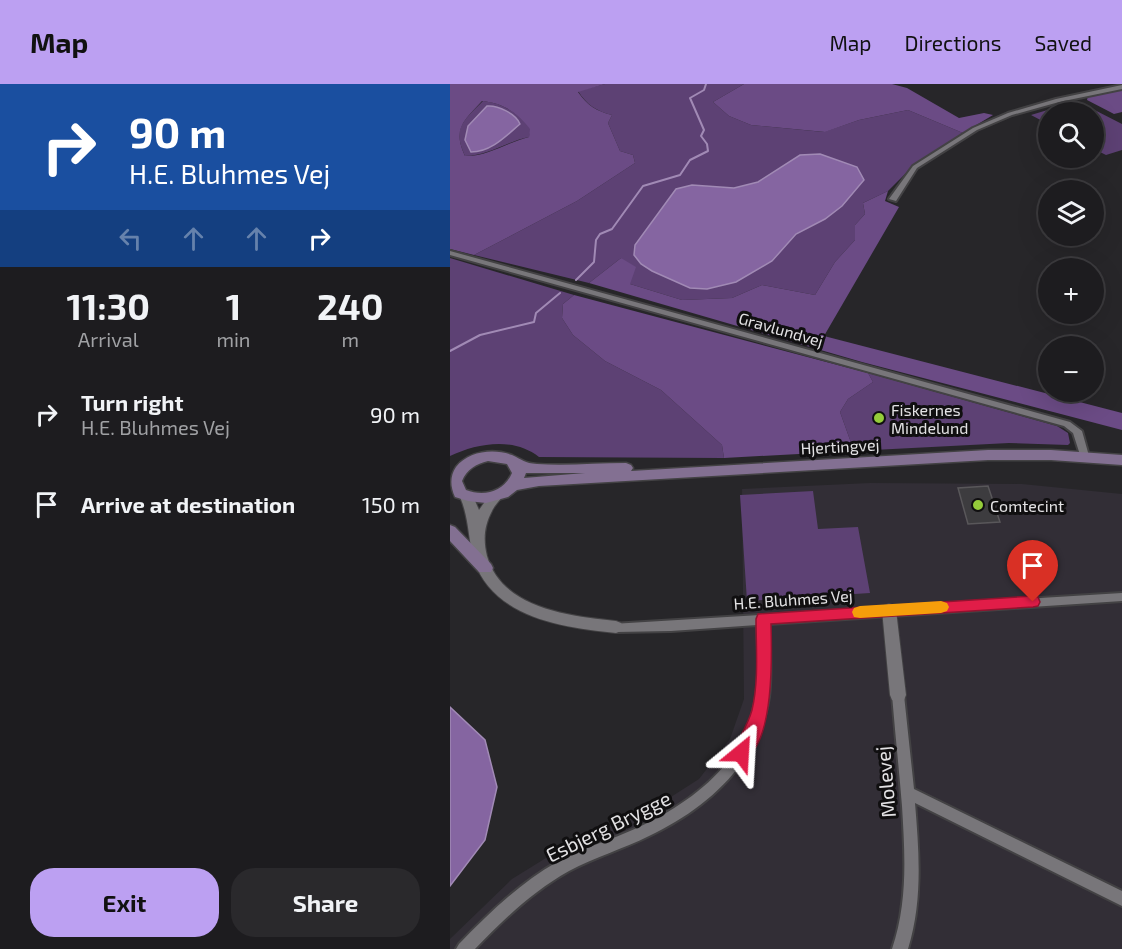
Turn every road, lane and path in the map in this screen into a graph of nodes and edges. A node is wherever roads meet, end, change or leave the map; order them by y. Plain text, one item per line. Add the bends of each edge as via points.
1 (1122, 87) edge
2 (893, 200) dead end
3 (450, 253) edge
4 (1084, 456) junction
5 (1122, 460) edge
6 (518, 467) junction
7 (456, 469) edge
8 (704, 471) junction
9 (514, 485) junction
10 (458, 490) edge
11 (496, 496) junction
12 (450, 531) edge
13 (478, 534) junction
14 (485, 568) junction
15 (1122, 597) edge
16 (889, 610) junction
17 (763, 619) junction
18 (616, 627) joint
19 (898, 695) joint
20 (908, 793) junction
21 (1122, 899) edge
22 (464, 949) edge
23 (900, 949) edge

1 - 2 street via 1039,105 975,129 915,167
3 - 4 street, Gravlundvej via 1067,424 1077,431
4 - 5 main road, Hjertingvej
4 - 8 main road, Hjertingvej via 988,455
6 - 7 main road via 498,456 478,458
6 - 8 main road, Hjertingvej
6 - 9 main road
7 - 10 main road
8 - 9 main road, Hjertingvej
9 - 11 main road
10 - 11 main road via 476,499
10 - 13 street, H.E. Bluhmes Vej via 472,508
11 - 13 street via 486,508
12 - 14 main road
13 - 14 street, H.E. Bluhmes Vej
14 - 18 street, H.E. Bluhmes Vej via 503,591 550,617
15 - 16 street, H.E. Bluhmes Vej
16 - 17 street, H.E. Bluhmes Vej
16 - 19 street, Molevej
17 - 18 street, H.E. Bluhmes Vej
17 - 22 street, Esbjerg Brygge via 760,710 732,767 707,793 677,815 561,867 487,925
19 - 20 street, Molevej
20 - 21 street
20 - 23 street, Molevej via 912,910

